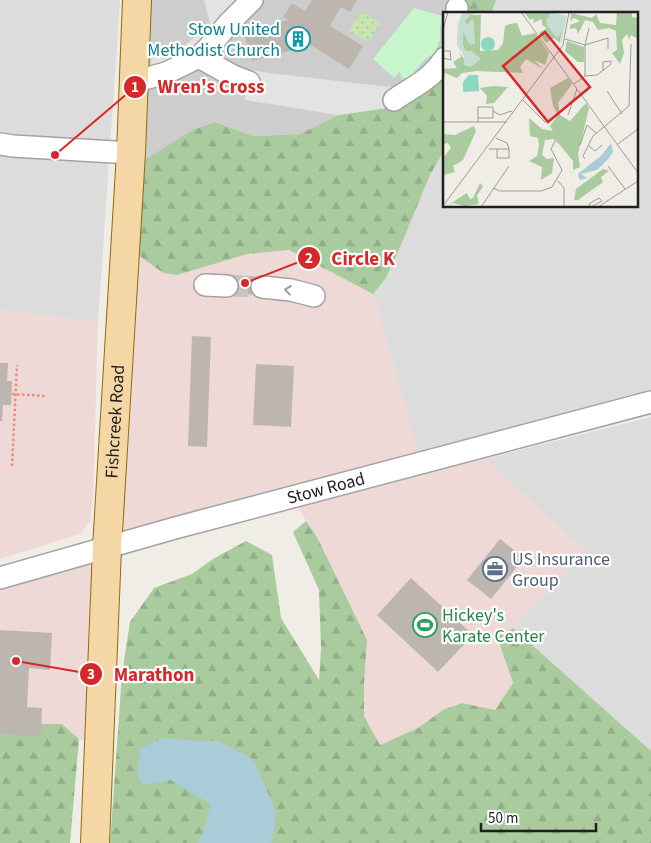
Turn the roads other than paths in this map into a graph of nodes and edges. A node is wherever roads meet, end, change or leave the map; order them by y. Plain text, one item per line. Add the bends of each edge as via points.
1 (137, 0) edge
2 (252, 0) edge
3 (207, 56) junction
4 (443, 61) edge
5 (134, 82) junction
6 (249, 82) dead end
7 (394, 100) dead end
8 (0, 144) edge
9 (131, 153) junction
10 (205, 285) dead end
11 (227, 286) tunnel mouth
12 (262, 287) tunnel mouth
13 (314, 296) dead end
14 (651, 402) edge
15 (107, 548) junction
16 (0, 578) edge
17 (96, 843) edge

1 - 5 main road, Fishcreek Road
2 - 3 street via 229,23
3 - 5 street
3 - 6 street via 233,76
4 - 7 street via 435,72
5 - 9 main road, Fishcreek Road
8 - 9 street
9 - 15 main road, Fishcreek Road
10 - 11 street
13 -> 12 street
14 - 15 street, Stow Road
15 - 16 street, Stow Road
15 - 17 main road, Fishcreek Road

